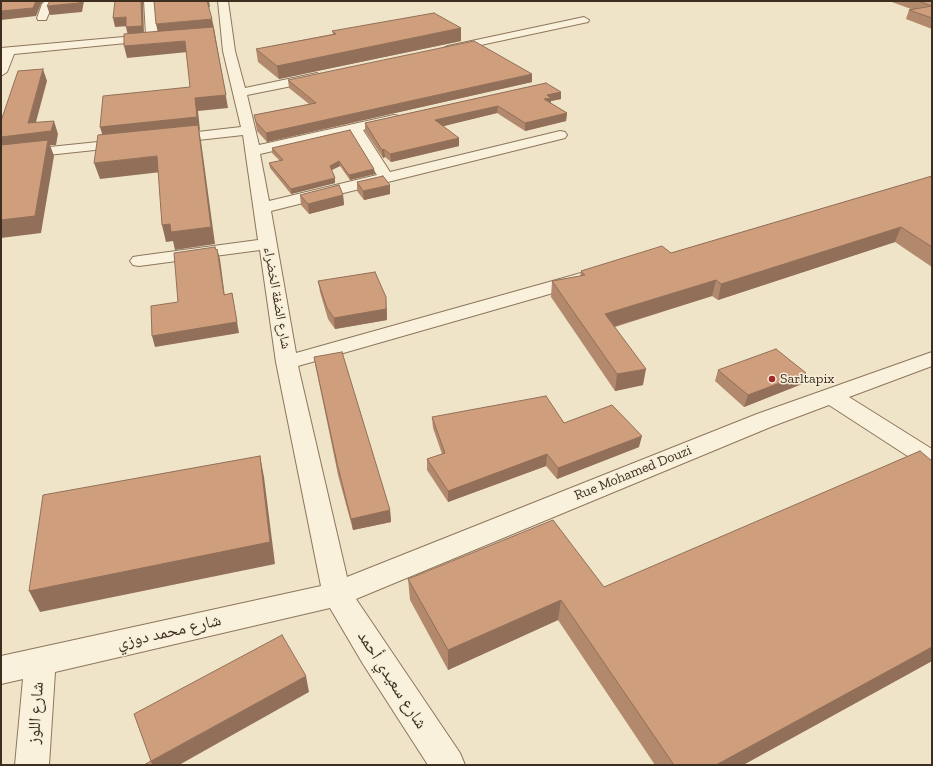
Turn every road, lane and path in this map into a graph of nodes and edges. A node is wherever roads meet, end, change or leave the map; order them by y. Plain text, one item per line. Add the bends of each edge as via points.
1 (53, 1) edge
2 (149, 1) edge
3 (223, 1) edge
4 (42, 18) dead end
5 (584, 20) dead end
6 (167, 37) edge
7 (152, 38) junction
8 (5, 51) edge
9 (438, 51) edge
10 (1, 72) edge
11 (331, 74) edge
12 (240, 93) junction
13 (410, 115) edge
14 (355, 128) junction
15 (249, 130) junction
16 (560, 135) dead end
17 (157, 140) edge
18 (142, 142) edge
19 (253, 151) junction
20 (1, 156) edge
21 (386, 177) junction
22 (262, 208) junction
23 (268, 244) junction
24 (140, 261) dead end
25 (589, 276) edge
26 (932, 359) edge
27 (287, 362) junction
28 (831, 396) junction
29 (932, 460) edge
30 (337, 594) junction
31 (40, 661) junction
32 (1, 670) edge
33 (32, 765) edge
34 (448, 765) edge

1 - 4 street via 47,4
2 - 7 street
3 - 12 street, شارع الضفة الخضراء via 222,32
5 - 9 street
6 - 7 street
7 - 8 street
8 - 10 street
11 - 12 street
12 - 15 street, شارع الضفة الخضراء
13 - 14 street
14 - 19 street
14 - 21 street
15 - 17 street
15 - 19 street, شارع الضفة الخضراء
16 - 21 street
18 - 20 street
19 - 22 street, شارع الضفة الخضراء
21 - 22 street
22 - 23 street, شارع الضفة الخضراء
23 - 24 street
23 - 27 street, شارع الضفة الخضراء
25 - 27 street
26 - 28 street, Rue Mohamed Douzi
27 - 30 street, شارع الضفة الخضراء
28 - 29 street
28 - 30 street, Rue Mohamed Douzi via 765,420
30 - 31 street, شارع محمد دوزي
30 - 34 street, شارع سعيدي أحمد
31 - 32 street, شارع محمد دوزي
31 - 33 street, شارع اللوز

